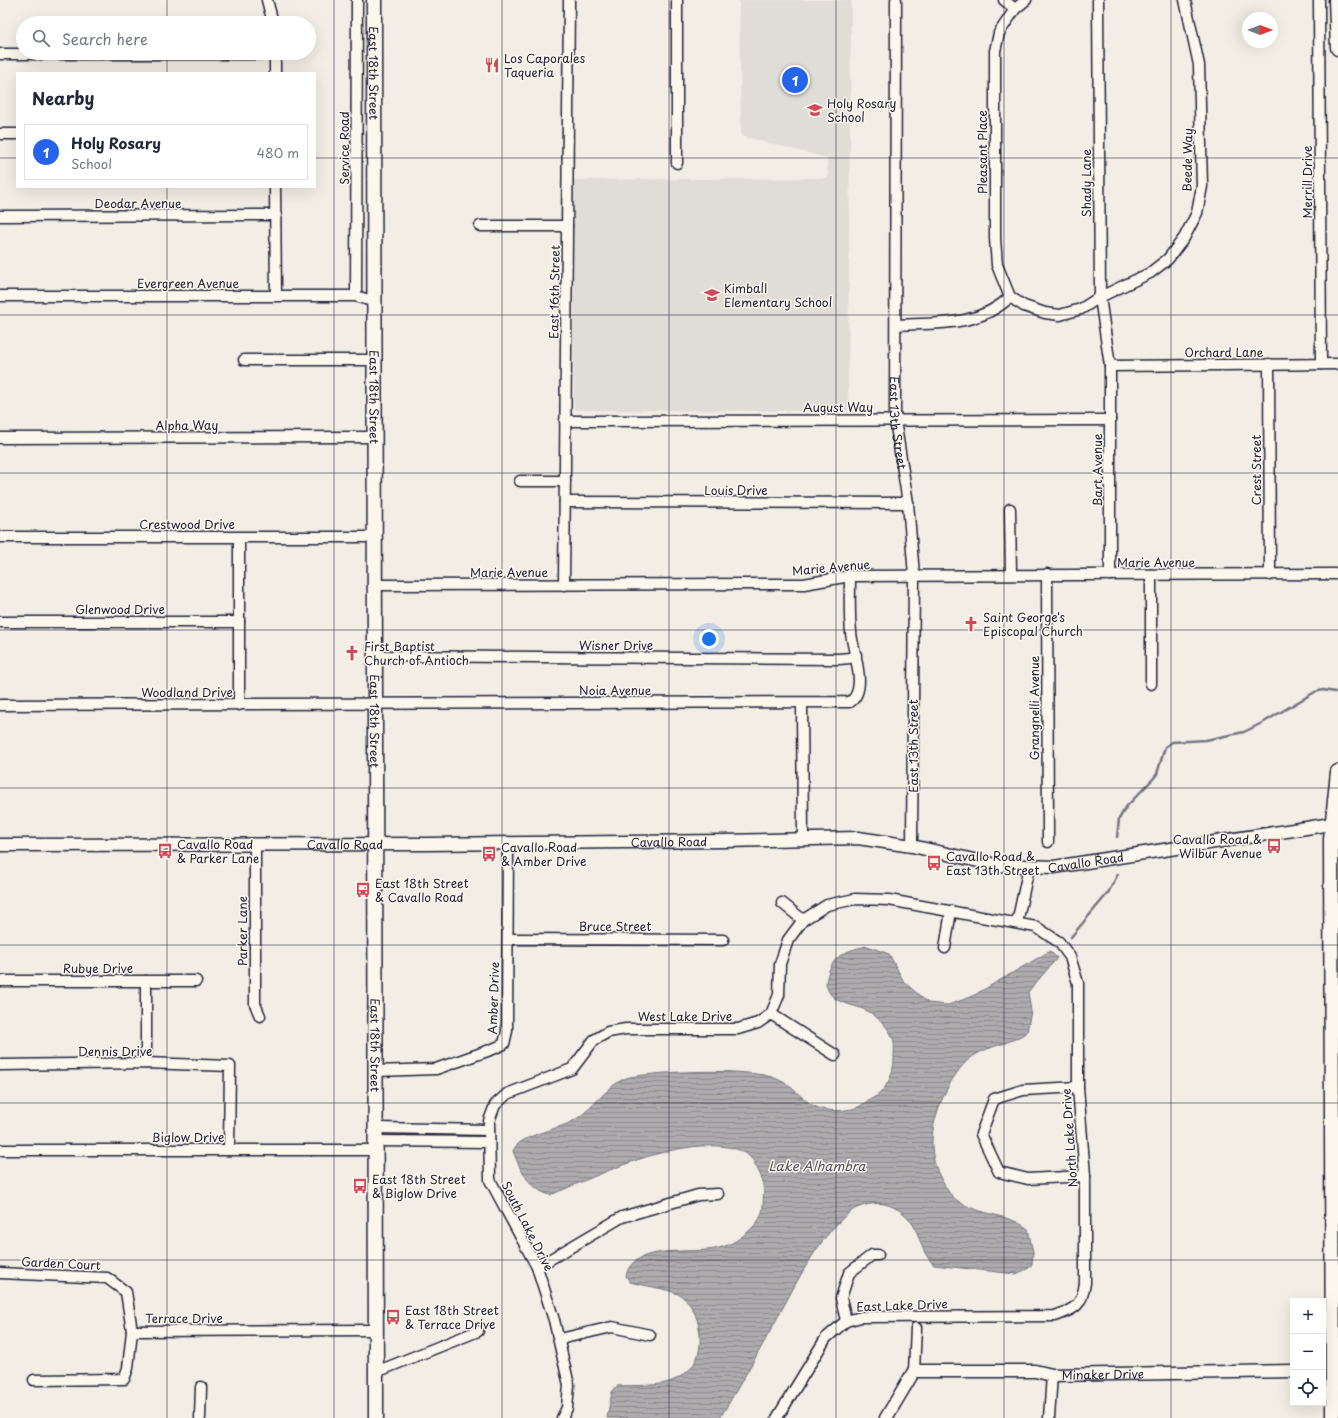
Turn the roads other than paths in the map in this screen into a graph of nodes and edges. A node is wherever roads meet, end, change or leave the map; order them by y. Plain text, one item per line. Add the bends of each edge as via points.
1 (267, 0) edge
2 (357, 0) edge
3 (374, 0) edge
4 (569, 0) edge
5 (676, 0) edge
6 (896, 0) edge
7 (1004, 0) edge
8 (1026, 0) edge
9 (1098, 0) edge
10 (1186, 0) edge
11 (1319, 0) edge
12 (1336, 0) edge
13 (1015, 9) junction
14 (271, 16) edge
15 (1338, 48) edge
16 (0, 54) edge
17 (16, 54) edge
18 (275, 60) edge
19 (275, 72) edge
20 (0, 134) edge
21 (16, 134) edge
22 (677, 163) dead end
23 (275, 188) edge
24 (276, 215) junction
25 (0, 216) edge
26 (480, 226) dead end
27 (567, 226) junction
28 (0, 296) edge
29 (276, 296) junction
30 (356, 296) junction
31 (1010, 297) junction
32 (1100, 297) junction
33 (375, 302) junction
34 (896, 325) junction
35 (244, 360) dead end
36 (375, 360) junction
37 (1269, 364) junction
38 (1321, 364) junction
39 (1338, 364) edge
40 (1110, 366) junction
41 (565, 420) junction
42 (895, 420) junction
43 (1110, 420) junction
44 (0, 438) edge
45 (374, 438) junction
46 (520, 481) dead end
47 (565, 481) junction
48 (565, 502) junction
49 (908, 504) junction
50 (1010, 509) dead end
51 (0, 537) edge
52 (374, 537) junction
53 (239, 538) junction
54 (1011, 574) junction
55 (1047, 574) junction
56 (1338, 574) edge
57 (914, 575) junction
58 (1110, 575) junction
59 (1151, 575) junction
60 (1270, 575) junction
61 (850, 576) junction
62 (375, 585) junction
63 (564, 585) junction
64 (0, 622) edge
65 (239, 622) junction
66 (856, 655) junction
67 (374, 656) junction
68 (1151, 684) dead end
69 (802, 703) junction
70 (374, 704) junction
71 (0, 705) edge
72 (239, 705) junction
73 (1338, 772) edge
74 (1335, 823) edge
75 (802, 838) junction
76 (1048, 842) dead end
77 (508, 843) junction
78 (255, 844) junction
79 (375, 844) junction
80 (0, 845) edge
81 (912, 846) junction
82 (1029, 867) junction
83 (782, 903) dead end
84 (950, 911) junction
85 (804, 920) junction
86 (1016, 923) junction
87 (508, 939) junction
88 (723, 940) dead end
89 (945, 948) dead end
90 (0, 981) edge
91 (146, 981) junction
92 (196, 981) dead end
93 (771, 1014) junction
94 (260, 1016) dead end
95 (835, 1055) dead end
96 (146, 1063) junction
97 (0, 1065) edge
98 (376, 1071) junction
99 (1078, 1087) junction
100 (1332, 1107) junction
101 (1338, 1121) edge
102 (489, 1136) junction
103 (376, 1140) junction
104 (0, 1150) edge
105 (229, 1150) junction
106 (1085, 1176) junction
107 (718, 1194) dead end
108 (878, 1255) dead end
109 (537, 1267) junction
110 (0, 1273) edge
111 (1077, 1306) joint
112 (846, 1321) junction
113 (916, 1328) dead end
114 (376, 1330) junction
115 (132, 1331) junction
116 (478, 1331) dead end
117 (650, 1335) dead end
118 (560, 1339) junction
119 (1331, 1370) edge
120 (914, 1371) junction
121 (1290, 1371) edge
122 (376, 1372) junction
123 (1052, 1375) junction
124 (34, 1380) dead end
125 (201, 1387) dead end
126 (200, 1418) edge
127 (376, 1418) edge
128 (562, 1418) edge
129 (777, 1418) edge
130 (886, 1418) edge
131 (1049, 1418) edge
132 (1334, 1418) edge

1 - 14 street
2 - 30 street, Service Road
3 - 33 main road, East 18th Street
4 - 27 street, East 16th Street
5 - 22 street
6 - 34 street, East 13th Street
7 - 13 street
8 - 13 street, Pleasant Place
9 - 32 street, Shady Lane
10 - 32 street, Beede Way via 1199,65 1201,97 1202,186 1197,213 1184,238 1168,258 1150,272
11 - 38 street, Merrill Drive
12 - 15 main road
13 - 31 street, Pleasant Place via 998,34 995,51 995,238 998,264
16 - 17 street
18 - 19 street
20 - 21 street
23 - 24 street
24 - 25 street, Deodar Avenue
24 - 29 street
26 - 27 street
27 - 41 street, East 16th Street
28 - 29 street, Evergreen Avenue
29 - 30 street, Evergreen Avenue
30 - 33 street, Evergreen Avenue
31 - 32 street, Beede Way via 1031,308 1060,315 1081,309
31 - 34 street via 1001,306 968,321
32 - 40 street, Shady Lane
33 - 36 main road, East 18th Street
34 - 42 street, East 13th Street
35 - 36 street
36 - 45 main road, East 18th Street
37 - 38 street, Orchard Lane
37 - 40 street, Orchard Lane
37 - 60 street, Crest Street
38 - 39 street, Orchard Lane
40 - 43 street, Bart Avenue
41 - 42 street, August Way
41 - 47 street, East 16th Street
42 - 43 street, August Way
42 - 49 street, East 13th Street
43 - 58 street, Bart Avenue
44 - 45 street, Alpha Way
45 - 52 main road, East 18th Street
46 - 47 street
47 - 48 street, East 16th Street
48 - 49 street, Louis Drive
48 - 63 street, East 16th Street
49 - 57 street, East 13th Street
50 - 54 street
51 - 53 street, Crestwood Drive
52 - 53 street, Crestwood Drive
52 - 62 main road, East 18th Street
53 - 65 street
54 - 55 street, Marie Avenue
54 - 57 street, Marie Avenue
55 - 58 street, Marie Avenue
55 - 76 street, Grangnelli Avenue
56 - 60 street, Marie Avenue
57 - 61 street, Marie Avenue
57 - 81 street, East 13th Street
58 - 59 street, Marie Avenue
59 - 60 street, Marie Avenue
59 - 68 street
61 - 63 street, Marie Avenue via 804,584
61 - 66 street via 851,633
62 - 63 street, Marie Avenue
62 - 67 main road, East 18th Street
64 - 65 street, Glenwood Drive
65 - 72 street
66 - 67 street, Wisner Drive via 839,660
66 - 69 street, Noia Avenue via 856,698 850,702
67 - 70 main road, East 18th Street
69 - 70 street, Noia Avenue
69 - 75 street
70 - 72 street, Woodland Drive
70 - 79 main road, East 18th Street
71 - 72 street, Woodland Drive
73 - 74 main road
74 - 82 street, Cavallo Road via 1054,867
74 - 100 main road via 1331,847
75 - 77 street, Cavallo Road
75 - 81 street, Cavallo Road via 858,838
77 - 79 street, Cavallo Road
77 - 87 street, Amber Drive
78 - 79 street, Cavallo Road
78 - 80 street, Cavallo Road
78 - 94 street, Parker Lane via 255,1004
79 - 98 main road, East 18th Street
81 - 82 street, Cavallo Road via 996,865
82 - 86 street
83 - 85 street
84 - 85 street via 889,900 855,899 827,905
84 - 86 street, North Lake Drive
84 - 89 street
85 - 93 street via 788,940 780,964 779,995
86 - 99 street, North Lake Drive via 1036,927 1049,934 1059,942 1074,966 1078,983
87 - 88 street, Bruce Street
87 - 98 street, Amber Drive via 507,1031 504,1044 436,1069
90 - 91 street, Rubye Drive
91 - 92 street, Rubye Drive
91 - 96 street
93 - 95 street
93 - 102 street, West Lake Drive via 758,1023 738,1029 626,1029 608,1032 594,1040 572,1069 507,1094 495,1105 489,1121
96 - 97 street, Dennis Drive
96 - 105 street, Dennis Drive via 230,1066
98 - 103 main road, East 18th Street
99 - 106 street, North Lake Drive
99 - 106 street via 1023,1090 994,1099 981,1134 999,1172 1028,1179
100 - 101 main road
100 - 119 main road
102 - 103 street, Biglow Drive
102 - 109 street, South Lake Drive via 490,1180
103 - 105 street, Biglow Drive
103 - 114 main road, East 18th Street
104 - 105 street, Biglow Drive
106 - 111 street, North Lake Drive via 1085,1283 1083,1296
107 - 109 street via 698,1195 622,1217
108 - 112 street via 872,1255 849,1274 841,1298
109 - 118 street, South Lake Drive
110 - 115 street, Garden Court via 107,1278 126,1292
111 - 112 street, East Lake Drive via 1055,1316 861,1317
112 - 129 street, East Lake Drive via 826,1338
113 - 120 street
114 - 115 street, Terrace Drive
114 - 122 main road, East 18th Street
115 - 124 street, Terrace Drive via 128,1368 124,1378
116 - 122 street
117 - 118 street via 612,1327
118 - 128 street, South Lake Drive via 569,1386 567,1408
119 - 132 main road
120 - 123 street, Minaker Drive via 1035,1371
120 - 130 street
121 - 123 street, Minaker Drive
122 - 127 main road, East 18th Street
123 - 131 street
125 - 126 street

